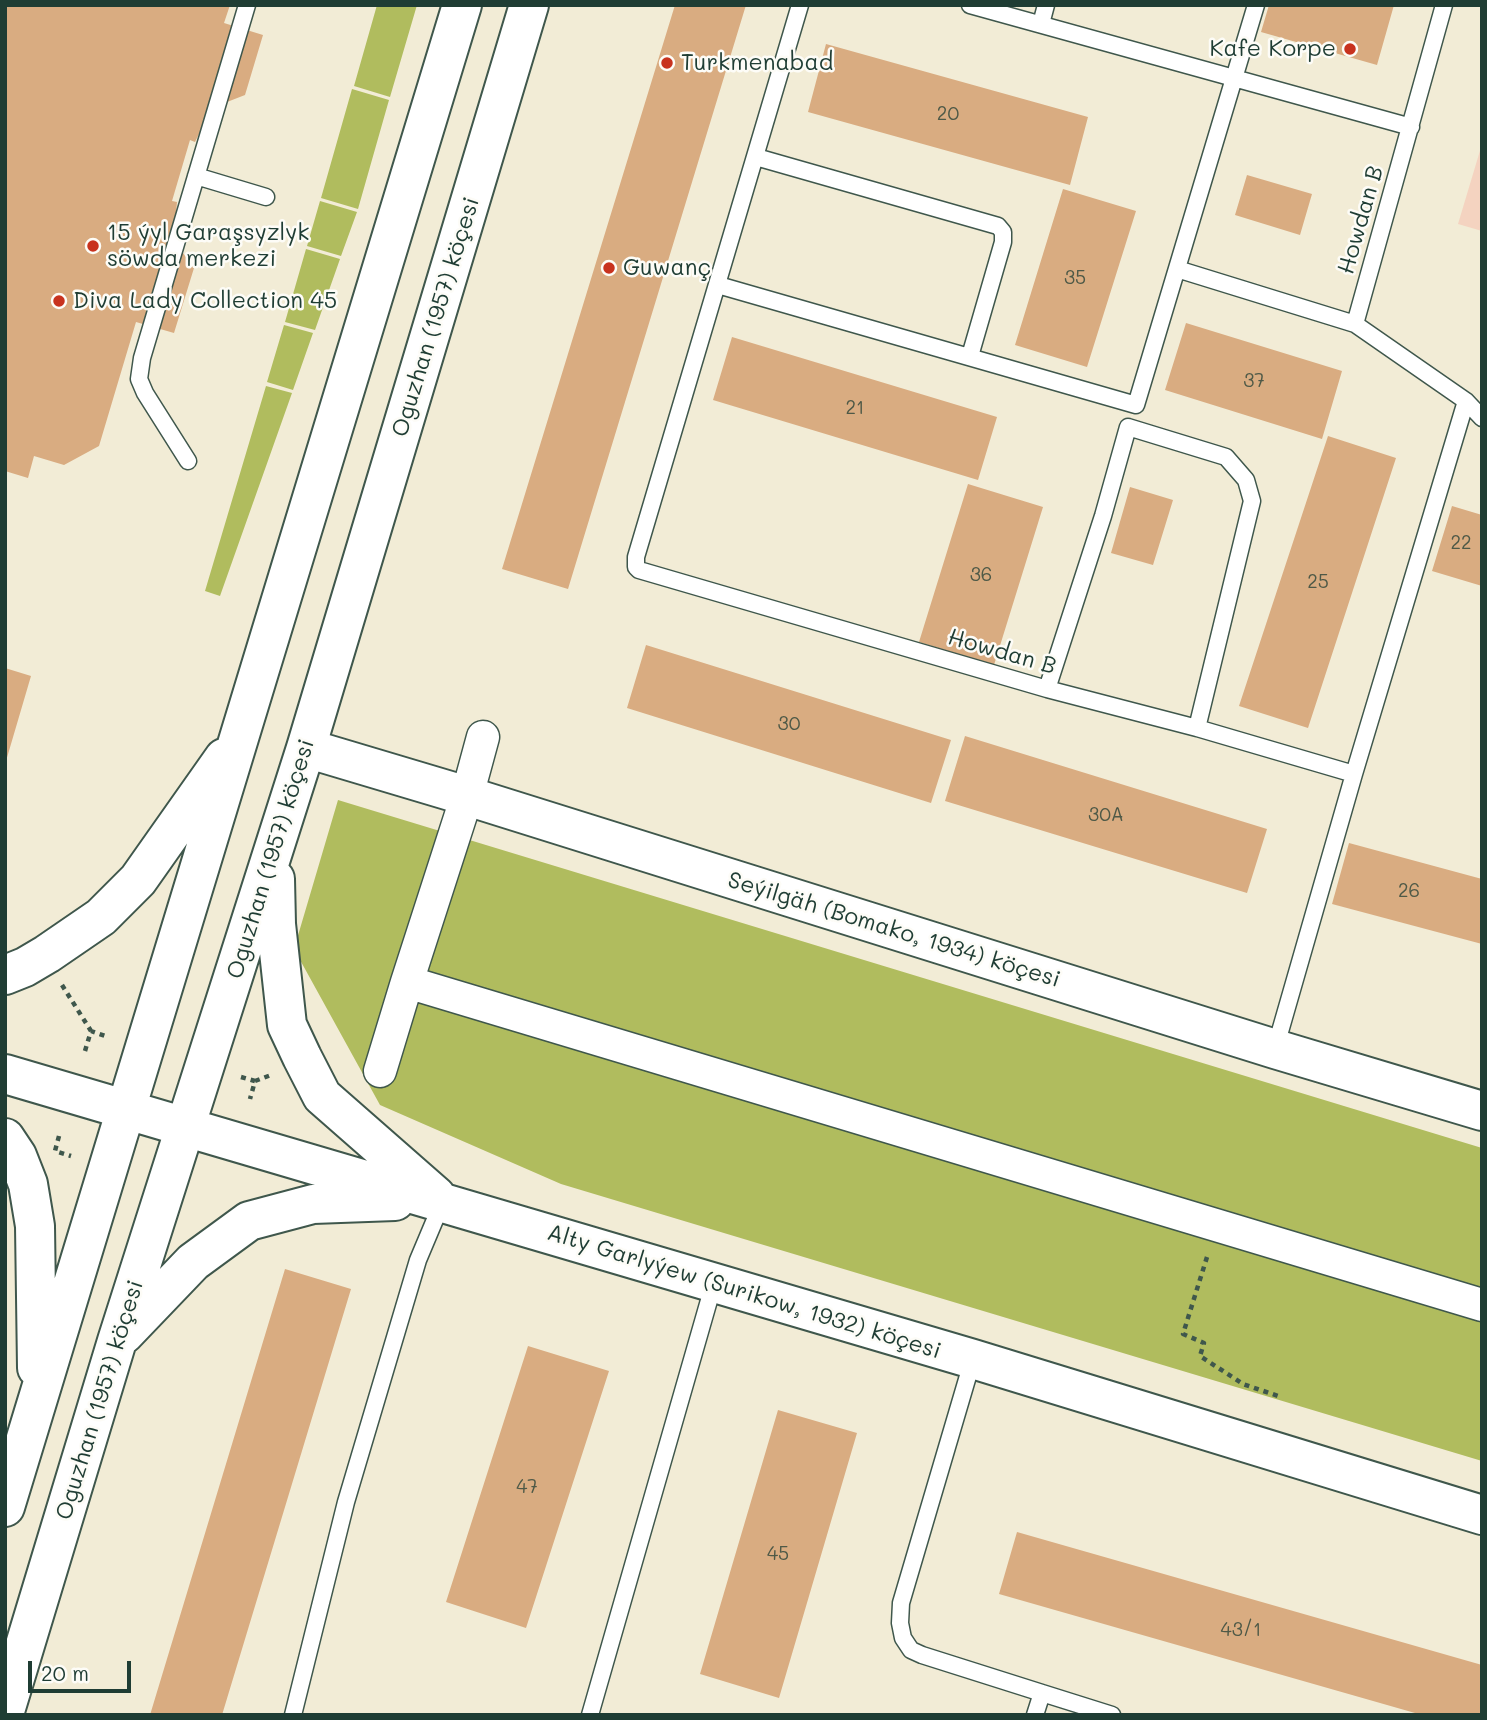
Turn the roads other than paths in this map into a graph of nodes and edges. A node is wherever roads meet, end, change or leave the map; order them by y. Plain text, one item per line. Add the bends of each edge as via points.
1 (247, 5) edge
2 (462, 5) edge
3 (529, 5) edge
4 (800, 5) edge
5 (970, 5) edge
6 (1046, 5) edge
7 (1256, 5) edge
8 (1444, 5) edge
9 (1041, 24) junction
10 (1234, 79) junction
11 (1411, 127) junction
12 (756, 156) junction
13 (196, 176) junction
14 (266, 197) dead end
15 (1177, 269) junction
16 (718, 285) junction
17 (1355, 324) junction
18 (970, 356) junction
19 (1466, 401) junction
20 (1136, 405) junction
21 (1482, 418) edge
22 (1128, 427) junction
23 (188, 461) dead end
24 (1047, 690) junction
25 (1197, 728) junction
26 (243, 731) junction
27 (482, 737) dead end
28 (306, 748) junction
29 (1354, 774) junction
30 (467, 796) junction
31 (274, 849) junction
32 (5, 975) edge
33 (408, 982) junction
34 (1275, 1049) junction
35 (380, 1071) dead end
36 (5, 1074) edge
37 (127, 1111) junction
38 (1482, 1111) edge
39 (186, 1129) junction
40 (5, 1138) edge
41 (443, 1202) junction
42 (714, 1283) junction
43 (1482, 1305) edge
44 (117, 1340) junction
45 (973, 1359) junction
46 (37, 1402) junction
47 (5, 1507) edge
48 (1482, 1515) edge
49 (1042, 1693) junction
50 (5, 1711) edge
51 (293, 1715) edge
52 (590, 1715) edge
53 (1035, 1715) edge
54 (1112, 1715) edge

1 - 13 lane
2 - 26 main road
3 - 28 main road, Oguzhan (1957) köçesi
4 - 12 lane
5 - 9 lane
6 - 9 lane
7 - 10 lane
8 - 11 lane, Howdan B
9 - 10 lane
10 - 11 lane
10 - 15 lane
11 - 17 lane, Howdan B
12 - 16 lane
12 - 18 lane via 998,226 1003,242
13 - 14 lane
13 - 23 lane via 139,379
15 - 17 lane
15 - 20 lane
16 - 18 lane
16 - 24 lane, Howdan B via 636,557 639,570
17 - 19 lane
18 - 20 lane
19 - 21 lane
19 - 29 lane
20 - 22 lane
22 - 24 lane
22 - 25 lane via 1226,457 1246,480 1252,501
24 - 25 lane, Howdan B
25 - 29 lane, Howdan B
26 - 32 main road via 138,880 101,917
26 - 37 main road
27 - 30 street
28 - 30 main road, Seýilgäh (Bomako, 1934) köçesi
28 - 31 main road, Oguzhan (1957) köçesi
29 - 34 lane
30 - 33 street
30 - 34 main road, Seýilgäh (Bomako, 1934) köçesi
31 - 39 main road, Oguzhan (1957) köçesi
31 - 41 main road via 281,984 287,1025 297,1047 322,1096
33 - 35 street
33 - 43 street
34 - 38 main road, Seýilgäh (Bomako, 1934) köçesi
36 - 37 main road, Alty Garlyýew (Surikow, 1932) köçesi
37 - 39 main road, Alty Garlyýew (Surikow, 1932) köçesi
37 - 46 main road
39 - 41 main road, Alty Garlyýew (Surikow, 1932) köçesi
39 - 44 main road, Oguzhan (1957) köçesi
40 - 46 main road via 28,1184 35,1226
41 - 42 main road, Alty Garlyýew (Surikow, 1932) köçesi
41 - 44 main road via 313,1204 249,1221 193,1262
41 - 51 lane via 418,1260 346,1502
42 - 45 main road, Alty Garlyýew (Surikow, 1932) köçesi
42 - 52 lane
44 - 50 main road, Oguzhan (1957) köçesi
45 - 48 main road, Alty Garlyýew (Surikow, 1932) köçesi
45 - 49 lane via 901,1603 900,1623 911,1650
46 - 47 main road
49 - 53 lane
49 - 54 lane

